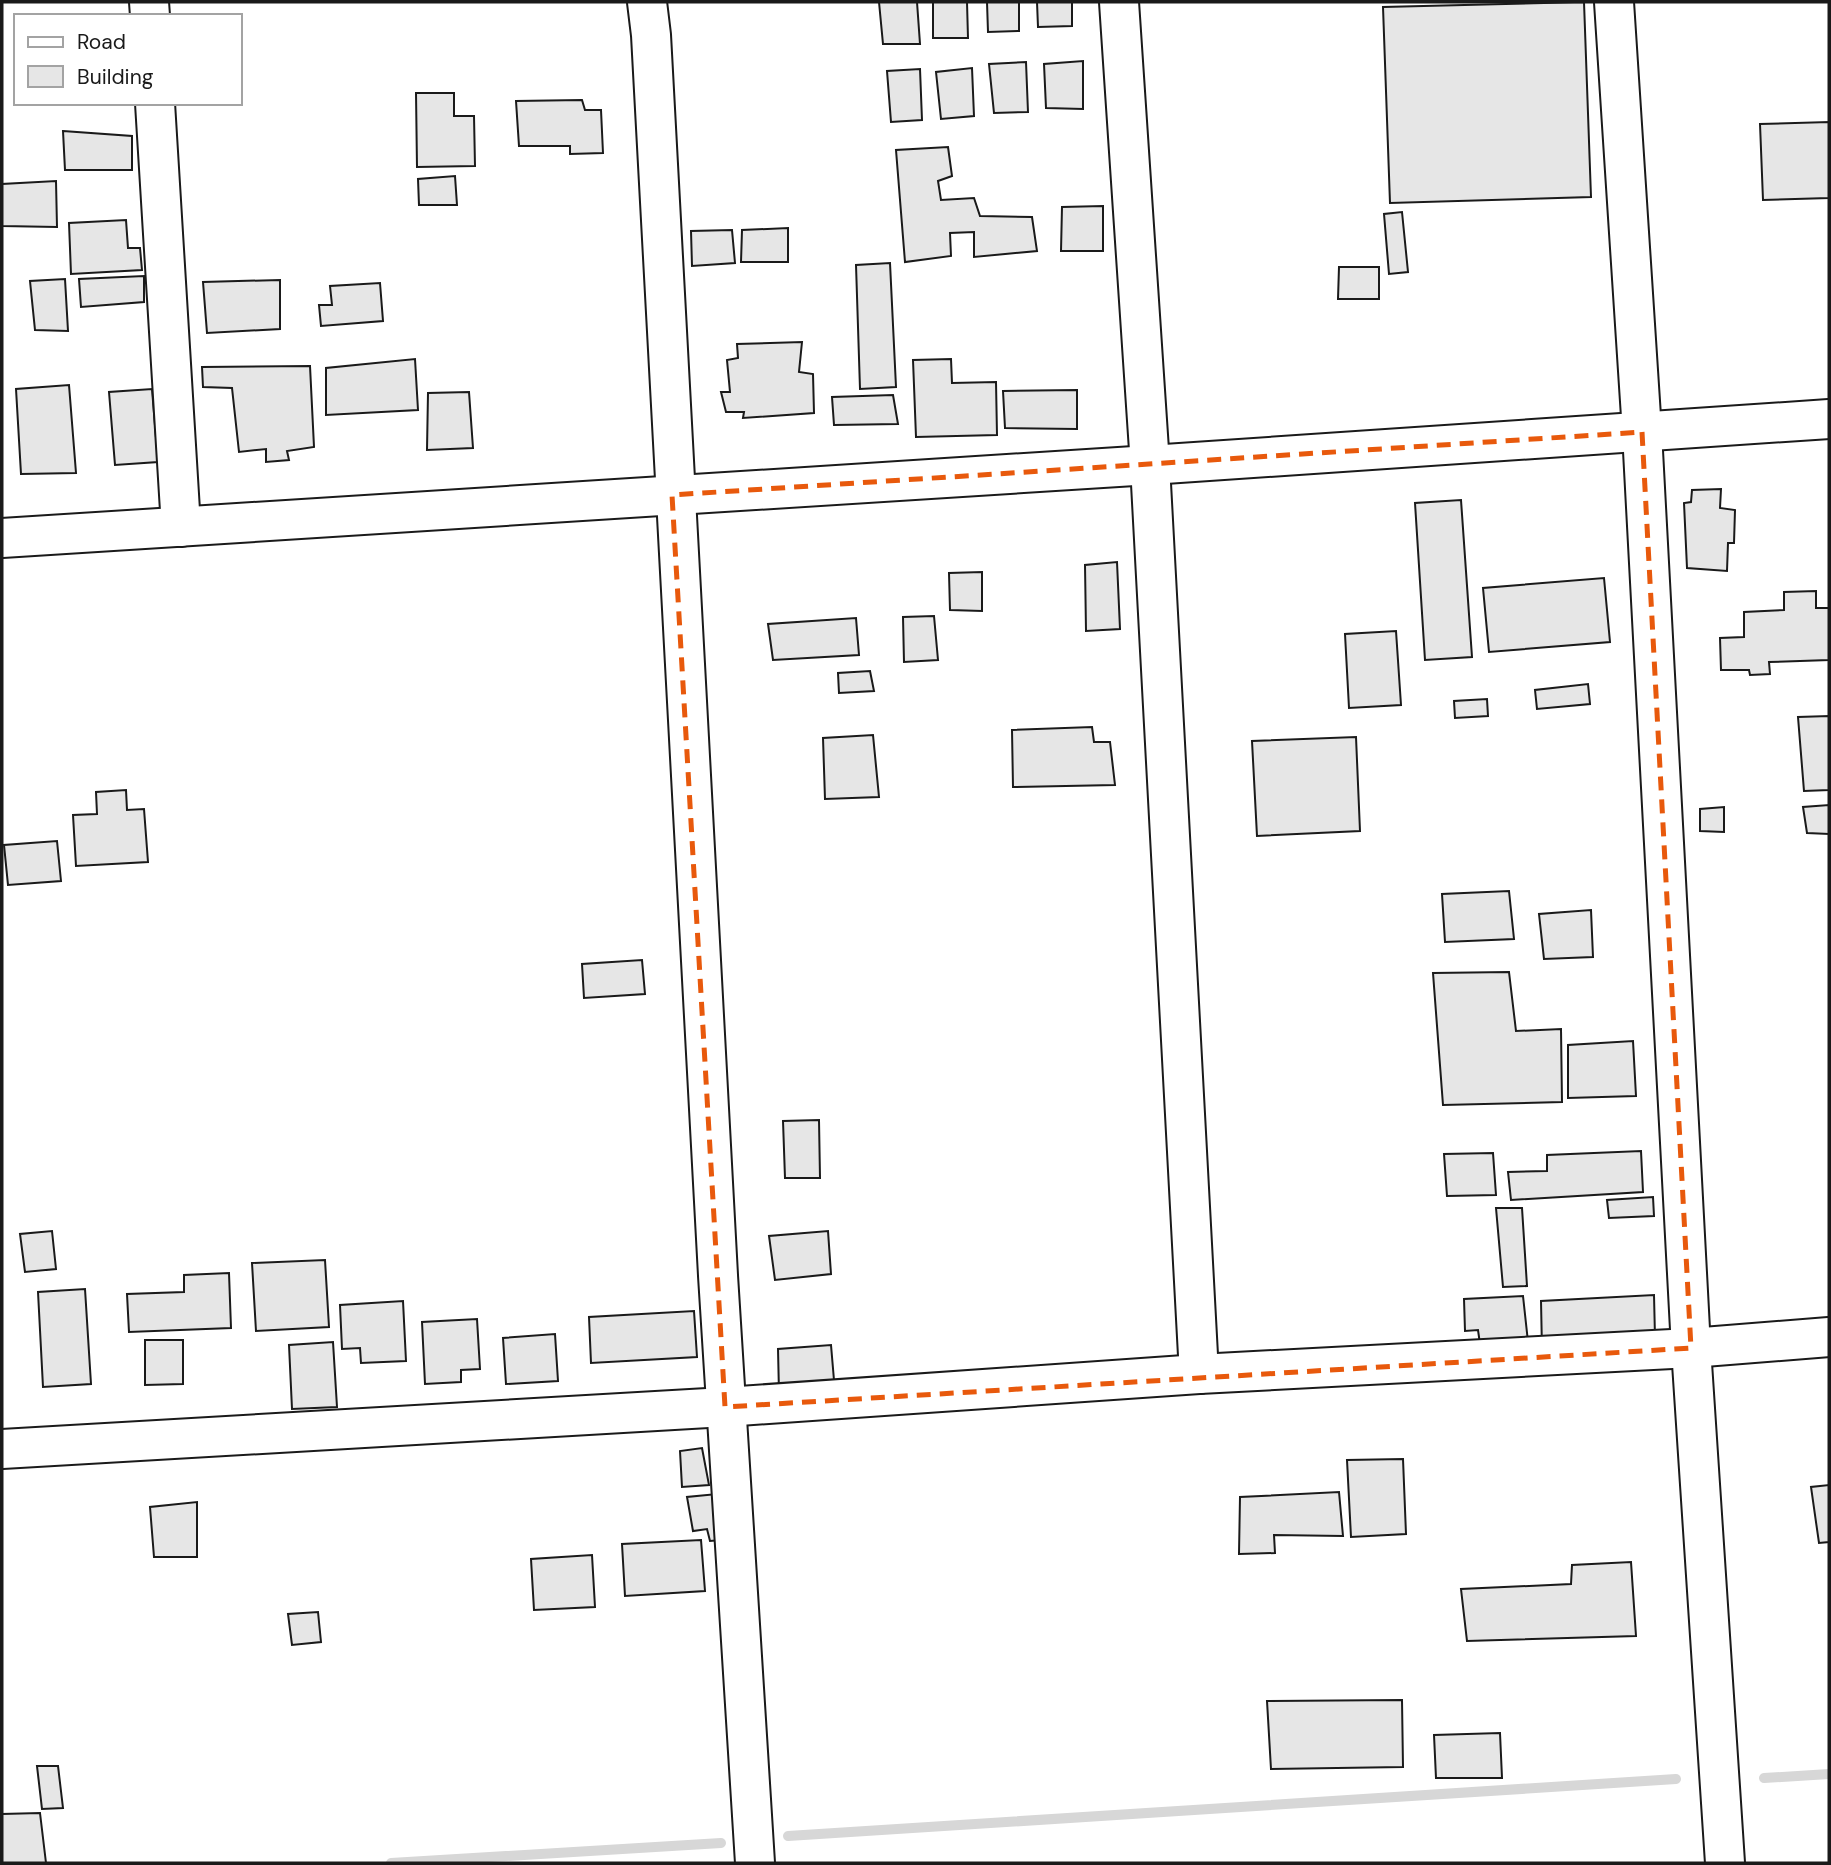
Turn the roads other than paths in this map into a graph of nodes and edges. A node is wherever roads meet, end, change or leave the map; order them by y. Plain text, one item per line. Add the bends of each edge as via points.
1 (647, 2) edge
2 (1119, 2) edge
3 (1614, 2) edge
4 (155, 105) edge
5 (1829, 419) edge
6 (1643, 432) junction
7 (1150, 466) junction
8 (673, 495) junction
9 (181, 527) junction
10 (2, 538) edge
11 (1829, 1337) edge
12 (1691, 1348) junction
13 (1199, 1374) junction
14 (725, 1408) junction
15 (2, 1449) edge
16 (755, 1863) edge
17 (1725, 1863) edge

1 - 8 street
2 - 7 street
3 - 6 street
4 - 9 street
5 - 6 street
6 - 7 street
6 - 12 street
7 - 8 street
7 - 13 street
8 - 9 street
8 - 14 street
9 - 10 street
11 - 12 street
12 - 13 street
12 - 17 street
13 - 14 street
14 - 15 street
14 - 16 street

